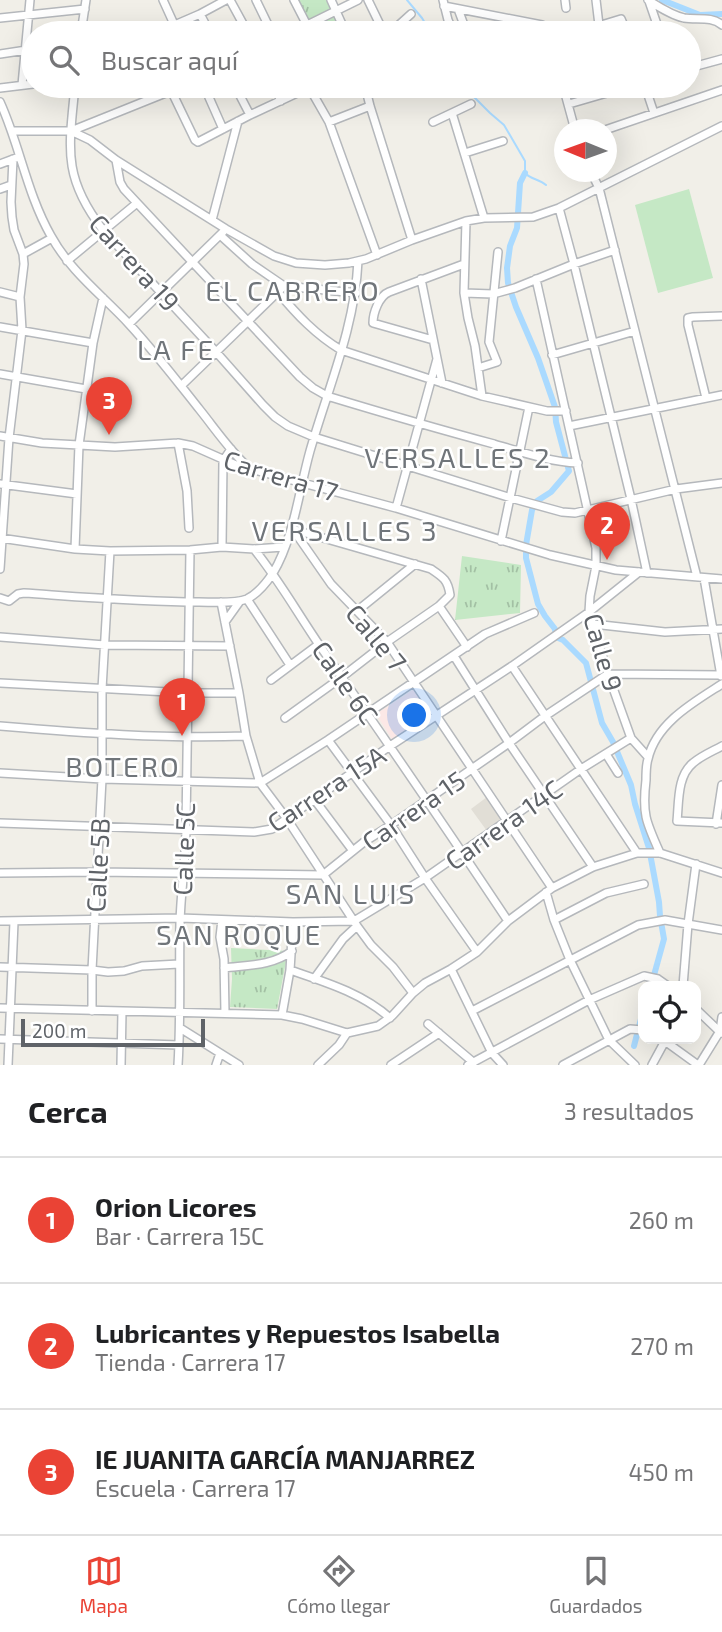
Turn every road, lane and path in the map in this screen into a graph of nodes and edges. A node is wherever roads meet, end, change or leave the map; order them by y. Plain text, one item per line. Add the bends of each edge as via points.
1 (30, 0) edge
2 (163, 0) edge
3 (228, 0) edge
4 (256, 0) edge
5 (294, 0) edge
6 (331, 0) edge
7 (358, 0) edge
8 (368, 0) edge
9 (596, 0) edge
10 (649, 1) edge
11 (443, 3) edge
12 (85, 4) edge
13 (458, 9) junction
14 (336, 11) junction
15 (200, 14) junction
16 (411, 14) dead end
17 (29, 15) junction
18 (0, 18) edge
19 (28, 21) edge
20 (172, 21) edge
21 (189, 21) edge
22 (204, 21) edge
23 (241, 21) edge
24 (266, 21) edge
25 (305, 21) edge
26 (321, 21) edge
27 (341, 21) edge
28 (378, 21) edge
29 (403, 21) edge
30 (450, 21) edge
31 (462, 21) edge
32 (521, 21) edge
33 (599, 21) edge
34 (656, 21) edge
35 (721, 24) edge
36 (21, 51) edge
37 (0, 54) edge
38 (722, 59) edge
39 (701, 65) edge
40 (21, 85) edge
41 (0, 88) edge
42 (722, 90) edge
43 (701, 97) edge
44 (74, 98) edge
45 (149, 98) edge
46 (174, 98) edge
47 (209, 98) edge
48 (241, 98) edge
49 (284, 98) edge
50 (317, 98) edge
51 (368, 98) edge
52 (567, 98) edge
53 (590, 98) edge
54 (649, 98) edge
55 (698, 98) edge
56 (281, 100) joint
57 (0, 102) edge
58 (471, 104) dead end
59 (569, 104) junction
60 (370, 106) junction
61 (453, 113) junction
62 (654, 113) junction
63 (250, 115) junction
64 (572, 119) edge
65 (238, 121) junction
66 (329, 122) junction
67 (433, 122) dead end
68 (617, 126) edge
69 (722, 126) edge
70 (223, 129) junction
71 (13, 131) junction
72 (71, 131) junction
73 (503, 141) dead end
74 (465, 153) junction
75 (17, 158) junction
76 (116, 160) junction
77 (0, 164) edge
78 (596, 182) edge
79 (11, 186) junction
80 (599, 188) junction
81 (0, 189) edge
82 (137, 203) junction
83 (559, 208) junction
84 (484, 218) junction
85 (212, 220) junction
86 (466, 221) junction
87 (103, 230) junction
88 (223, 232) junction
89 (52, 238) junction
90 (242, 238) junction
91 (412, 240) junction
92 (235, 248) junction
93 (615, 250) junction
94 (498, 252) dead end
95 (23, 254) junction
96 (377, 255) junction
97 (67, 261) junction
98 (358, 261) junction
99 (192, 263) junction
100 (464, 264) junction
101 (574, 264) junction
102 (421, 279) junction
103 (536, 279) junction
104 (281, 289) junction
105 (0, 292) edge
106 (161, 292) junction
107 (356, 293) junction
108 (464, 293) junction
109 (493, 294) junction
110 (20, 298) junction
111 (103, 298) junction
112 (722, 316) edge
113 (248, 322) junction
114 (129, 324) junction
115 (0, 327) edge
116 (23, 330) junction
117 (635, 331) junction
118 (433, 340) junction
119 (489, 342) junction
120 (93, 343) junction
121 (592, 343) junction
122 (475, 346) junction
123 (341, 351) junction
124 (217, 353) junction
125 (552, 355) junction
126 (437, 359) junction
127 (478, 368) junction
128 (0, 374) edge
129 (17, 378) junction
130 (431, 380) junction
131 (442, 383) junction
132 (181, 386) junction
133 (86, 389) junction
134 (722, 395) edge
135 (327, 396) junction
136 (482, 396) junction
137 (706, 398) junction
138 (529, 407) junction
139 (654, 409) junction
140 (566, 411) junction
141 (610, 419) junction
142 (419, 424) junction
143 (569, 425) junction
144 (0, 436) edge
145 (314, 437) junction
146 (9, 438) junction
147 (177, 443) junction
148 (79, 445) junction
149 (231, 449) junction
150 (520, 452) junction
151 (223, 461) junction
152 (575, 463) junction
153 (407, 467) junction
154 (249, 468) junction
155 (302, 483) junction
156 (722, 483) edge
157 (3, 484) edge
158 (676, 489) junction
159 (77, 494) junction
160 (511, 498) junction
161 (631, 499) junction
162 (396, 509) junction
163 (588, 510) junction
164 (189, 528) dead end
165 (292, 528) junction
166 (1, 538) edge
167 (501, 541) junction
168 (222, 547) junction
169 (284, 547) junction
170 (75, 549) junction
171 (254, 549) junction
172 (190, 550) junction
173 (110, 551) junction
174 (415, 564) junction
175 (596, 566) junction
176 (0, 569) edge
177 (273, 572) junction
178 (643, 573) junction
179 (701, 578) junction
180 (722, 579) edge
181 (0, 598) edge
182 (108, 599) junction
183 (244, 600) junction
184 (189, 602) junction
185 (220, 602) junction
186 (439, 606) junction
187 (357, 611) junction
188 (589, 612) junction
189 (534, 613) dead end
190 (225, 622) junction
191 (593, 624) junction
192 (722, 629) edge
193 (712, 631) junction
194 (0, 637) edge
195 (387, 642) junction
196 (319, 644) junction
197 (105, 645) junction
198 (189, 646) junction
199 (230, 646) junction
200 (467, 647) junction
201 (454, 656) junction
202 (290, 665) junction
203 (512, 666) junction
204 (608, 674) junction
205 (342, 677) junction
206 (722, 679) edge
207 (271, 680) dead end
208 (415, 682) junction
209 (0, 683) edge
210 (102, 689) junction
211 (476, 690) junction
212 (187, 693) junction
213 (239, 693) junction
214 (368, 713) junction
215 (435, 716) junction
216 (545, 716) junction
217 (285, 718) dead end
218 (0, 726) edge
219 (102, 735) junction
220 (246, 736) junction
221 (187, 738) junction
222 (631, 738) junction
223 (328, 740) junction
224 (509, 743) junction
225 (390, 746) junction
226 (722, 746) edge
227 (612, 750) junction
228 (648, 757) junction
229 (472, 769) junction
230 (581, 769) junction
231 (0, 772) edge
232 (352, 773) junction
233 (618, 773) dead end
234 (102, 779) junction
235 (185, 782) junction
236 (260, 783) junction
237 (722, 785) edge
238 (545, 795) junction
239 (314, 799) junction
240 (427, 800) junction
241 (286, 819) junction
242 (507, 821) junction
243 (0, 823) edge
244 (719, 824) edge
245 (99, 825) junction
246 (391, 825) junction
247 (186, 829) junction
248 (354, 851) junction
249 (463, 853) junction
250 (648, 853) junction
251 (696, 864) junction
252 (593, 867) junction
253 (96, 872) junction
254 (0, 873) edge
255 (722, 873) edge
256 (182, 874) junction
257 (323, 875) junction
258 (425, 878) junction
259 (644, 884) dead end
260 (549, 890) junction
261 (180, 918) junction
262 (94, 919) junction
263 (222, 920) junction
264 (508, 920) junction
265 (554, 920) junction
266 (0, 921) edge
267 (14, 922) junction
268 (293, 922) junction
269 (355, 924) junction
270 (688, 924) junction
271 (722, 930) edge
272 (292, 951) junction
273 (477, 951) junction
274 (570, 960) junction
275 (179, 964) junction
276 (0, 967) edge
277 (11, 968) junction
278 (224, 968) junction
279 (451, 969) junction
280 (92, 970) junction
281 (290, 970) junction
282 (314, 979) junction
283 (661, 981) edge
284 (683, 981) edge
285 (413, 993) junction
286 (589, 1000) junction
287 (0, 1007) edge
288 (10, 1008) junction
289 (92, 1011) junction
290 (122, 1011) junction
291 (181, 1011) junction
292 (471, 1011) junction
293 (225, 1013) junction
294 (701, 1014) edge
295 (282, 1015) junction
296 (722, 1017) edge
297 (390, 1018) junction
298 (428, 1024) dead end
299 (180, 1028) junction
300 (638, 1030) edge
301 (721, 1032) edge
302 (347, 1033) junction
303 (439, 1033) junction
304 (0, 1039) edge
305 (9, 1039) junction
306 (609, 1040) junction
307 (122, 1043) junction
308 (661, 1044) edge
309 (669, 1044) edge
310 (179, 1045) junction
311 (492, 1052) junction
312 (220, 1053) junction
313 (471, 1064) edge
314 (8, 1065) edge
315 (121, 1065) edge
316 (178, 1065) edge
317 (216, 1065) edge
318 (239, 1065) edge
319 (318, 1065) edge
320 (391, 1065) edge
321 (503, 1065) edge
322 (563, 1065) edge
323 (635, 1065) edge
324 (652, 1065) edge
325 (698, 1065) edge

1 - 17 street
2 - 20 street
3 - 15 street
3 - 23 street
4 - 24 street
5 - 25 street
6 - 14 street
7 - 14 street
8 - 28 street
9 - 33 street
10 - 34 street
10 - 35 street via 684,18
11 - 13 street
11 - 30 street
12 - 17 street
13 - 31 street
13 - 32 street
14 - 26 street
14 - 27 street
15 - 21 street
15 - 22 street
16 - 29 street
17 - 18 street
17 - 19 street
36 - 37 street
38 - 39 street
40 - 41 street
42 - 43 street
44 - 72 street, Carrera 19
45 - 72 street
46 - 70 street via 198,142
47 - 70 street
48 - 63 street
49 - 56 street
50 - 66 street
51 - 60 street
52 - 59 street
53 - 59 street
54 - 62 street
55 - 62 street
56 - 63 street
57 - 71 street
58 - 61 street
59 - 64 street
60 - 66 street
60 - 91 street
61 - 67 street
61 - 74 street
62 - 68 street
63 - 65 street
65 - 70 street
65 - 85 street
66 - 96 street
69 - 80 street
71 - 72 street
71 - 75 street
72 - 76 street
72 - 87 street, Carrera 19 via 77,187
73 - 74 street
74 - 84 street
75 - 77 street
75 - 79 street
75 - 89 street
76 - 82 street via 120,182
76 - 85 street
78 - 80 street
79 - 81 street
79 - 95 street via 14,230
80 - 83 street
80 - 93 street
82 - 87 street
82 - 99 street
83 - 84 street via 526,218
83 - 101 street
84 - 86 street
85 - 88 street
86 - 91 street
86 - 100 street
87 - 97 street
87 - 106 street, Carrera 19
88 - 90 street
88 - 92 street
88 - 99 street
89 - 95 street
89 - 97 street
90 - 92 street
90 - 98 street via 296,263
91 - 96 street
92 - 104 street
93 - 101 street
93 - 117 street
94 - 109 street
95 - 110 street
96 - 98 street
97 - 111 street
98 - 107 street
99 - 106 street
99 - 113 street
100 - 102 street
100 - 108 street
101 - 103 street
101 - 121 street
102 - 118 street
102 - 118 street via 384,294 372,319
103 - 109 street
103 - 125 street, Calle 9
104 - 107 street
104 - 113 street
104 - 123 street via 295,313
105 - 110 street
106 - 114 street
106 - 124 street, Carrera 19
107 - 123 street
108 - 109 street
108 - 122 street
109 - 119 street
110 - 116 street
111 - 114 street
111 - 120 street
112 - 137 street via 688,318
113 - 124 street
113 - 135 street via 300,377
114 - 132 street
115 - 116 street
116 - 120 street
116 - 129 street
117 - 121 street
117 - 139 street
118 - 126 street
119 - 122 street
119 - 127 street via 497,362
120 - 133 street
121 - 125 street
121 - 141 street
122 - 127 street
123 - 130 street
123 - 135 street
124 - 132 street
124 - 145 street, Carrera 19 via 275,417
125 - 140 street, Calle 9
126 - 130 street
126 - 131 street
127 - 136 street
128 - 129 street
129 - 133 street
129 - 146 street
130 - 131 street
130 - 142 street
131 - 136 street
132 - 149 street
133 - 148 street
134 - 137 street
135 - 142 street
135 - 145 street
136 - 138 street
137 - 139 street
138 - 140 street
138 - 150 street
139 - 141 street
139 - 158 street
140 - 143 street, Calle 9
141 - 143 street
141 - 161 street
142 - 150 street
142 - 153 street
143 - 152 street, Calle 9
144 - 146 street, Carrera 17
145 - 153 street, Carrera 19
145 - 155 street
146 - 148 street, Carrera 17
146 - 157 street
147 - 148 street, Carrera 17
147 - 151 street, Carrera 17
147 - 164 street
148 - 159 street
149 - 151 street
149 - 154 street
150 - 152 street
150 - 160 street
151 - 154 street, Carrera 17
151 - 168 street
152 - 163 street, Calle 9
153 - 160 street, Carrera 19
153 - 162 street
154 - 155 street, Carrera 17
155 - 162 street, Carrera 17
155 - 165 street
156 - 158 street, Carrera 19
157 - 159 street
157 - 166 street
158 - 161 street, Carrera 19
158 - 179 street
159 - 170 street
160 - 163 street, Carrera 19 via 562,512
160 - 167 street
161 - 163 street, Carrera 19
161 - 178 street
162 - 167 street, Carrera 17
163 - 175 street, Calle 9
165 - 169 street
165 - 174 street
165 - 187 street, Calle 7 via 331,584
166 - 170 street
166 - 176 street
167 - 175 street, Carrera 17
168 - 171 street
168 - 172 street
169 - 171 street
169 - 177 street
170 - 173 street
171 - 177 street, Calle 6C
172 - 173 street
172 - 184 street, Calle 5C
173 - 182 street, Calle 5B
174 - 186 street via 444,577 450,595
174 - 187 street
175 - 178 street, Carrera 17
175 - 188 street, Calle 9
177 - 183 street
177 - 196 street, Calle 6C
178 - 179 street, Carrera 17
178 - 188 street, Carrera 15A
179 - 180 street, Carrera 17
179 - 193 street
181 - 182 street via 9,601 24,593
182 - 184 street
182 - 197 street, Calle 5B
183 - 185 street
183 - 190 street
183 - 202 street
184 - 185 street
184 - 198 street, Calle 5C
185 - 190 street
186 - 195 street
186 - 200 street
187 - 195 street, Calle 7
188 - 191 street, Calle 9
188 - 203 street, Carrera 15A
189 - 200 street
190 - 199 street
191 - 193 street via 665,632
191 - 204 street, Calle 9
192 - 193 street
193 - 206 street
194 - 197 street
195 - 205 street
195 - 208 street, Calle 7
196 - 202 street
196 - 205 street, Calle 6C
197 - 198 street
197 - 210 street, Calle 5B
198 - 199 street
198 - 212 street, Calle 5C
199 - 213 street
200 - 201 street
201 - 208 street
201 - 211 street
202 - 207 street
203 - 211 street, Carrera 15A
203 - 216 street
204 - 206 street
204 - 216 street, Carrera 15
204 - 222 street, Calle 9
205 - 214 street, Calle 6C
205 - 217 street
206 - 228 street via 673,719
208 - 214 street
208 - 215 street, Calle 7
209 - 210 street
210 - 212 street
210 - 219 street, Calle 5B
211 - 215 street, Carrera 15A
211 - 224 street
212 - 213 street
212 - 221 street, Calle 5C
213 - 220 street
214 - 223 street
214 - 225 street, Calle 6C
215 - 225 street, Carrera 15A
215 - 229 street, Calle 7
216 - 224 street, Carrera 15
216 - 230 street
218 - 219 street
219 - 221 street
219 - 234 street, Calle 5B
220 - 221 street
220 - 236 street
221 - 235 street, Calle 5C
222 - 227 street, Carrera 14C
222 - 228 street, Calle 9
223 - 232 street
223 - 236 street
224 - 229 street, Carrera 15
224 - 238 street
225 - 232 street, Carrera 15A
225 - 240 street, Calle 6C
226 - 244 street via 686,770 677,821
227 - 230 street, Carrera 14C
227 - 233 street
228 - 250 street via 644,809
229 - 240 street, Carrera 15
229 - 242 street, Calle 7
230 - 238 street, Carrera 14C
230 - 250 street
231 - 234 street
232 - 239 street, Carrera 15A
232 - 246 street
234 - 235 street
234 - 245 street, Calle 5B
235 - 236 street
235 - 247 street, Calle 5C
236 - 241 street
237 - 244 street
238 - 242 street, Carrera 14C
238 - 252 street
239 - 241 street, Carrera 15A
239 - 248 street
240 - 246 street, Carrera 15
240 - 249 street, Calle 6C
241 - 247 street, Carrera 15A via 272,829 254,832
241 - 257 street
242 - 249 street, Carrera 14C
242 - 260 street, Calle 7
243 - 245 street, Carrera 15A
245 - 247 street, Carrera 15A
245 - 253 street, Calle 5B
246 - 248 street, Carrera 15
246 - 258 street
247 - 256 street, Calle 5C
248 - 257 street, Carrera 15
249 - 258 street, Carrera 14C
249 - 264 street, Calle 6C
250 - 251 street
250 - 252 street
251 - 255 street
251 - 270 street
252 - 260 street
253 - 254 street
253 - 256 street
253 - 262 street, Calle 5B
256 - 257 street
256 - 261 street, Calle 5C
257 - 269 street
258 - 269 street, Carrera 14C
258 - 273 street
259 - 265 street via 606,893
260 - 264 street
260 - 265 street, Calle 7
261 - 262 street
261 - 263 street
261 - 275 street, Calle 5C
262 - 267 street
262 - 280 street, Calle 5B
263 - 268 street
263 - 278 street
264 - 273 street
265 - 274 street, Calle 7
266 - 267 street
267 - 277 street
268 - 269 street
268 - 272 street
269 - 282 street
269 - 285 street
270 - 271 street
270 - 274 street via 661,920 638,925
270 - 284 street
272 - 278 street via 271,963
272 - 281 street
273 - 279 street
274 - 286 street, Calle 7
274 - 292 street
275 - 280 street
275 - 291 street, Calle 5C
276 - 277 street
277 - 280 street
277 - 288 street
278 - 293 street
279 - 285 street
279 - 292 street
280 - 289 street, Calle 5B
281 - 282 street
281 - 295 street
282 - 297 street via 373,1004
283 - 286 street via 644,976
285 - 297 street
286 - 306 street, Calle 7
286 - 311 street
287 - 288 street
288 - 289 street
288 - 305 street
289 - 290 street
290 - 291 street
290 - 307 street
291 - 293 street
291 - 299 street, Calle 5C
292 - 311 street
293 - 295 street
294 - 301 street
295 - 302 street
296 - 301 street
297 - 302 street via 378,1026
298 - 303 street
299 - 310 street, Calle 5C
299 - 312 street
300 - 306 street
301 - 325 street
302 - 319 street
303 - 313 street
303 - 320 street
304 - 305 street
305 - 307 street
305 - 314 street
306 - 322 street
306 - 323 street, Calle 7
307 - 310 street
307 - 315 street
308 - 324 street
309 - 325 street
310 - 316 street, Calle 5C
311 - 313 street
311 - 321 street
312 - 317 street
312 - 318 street

